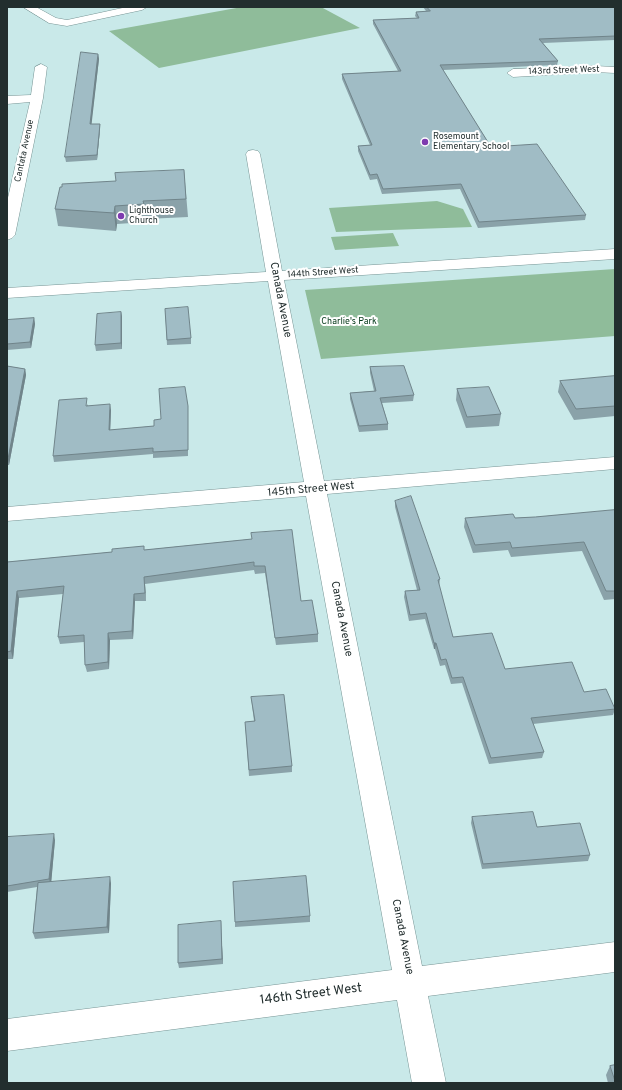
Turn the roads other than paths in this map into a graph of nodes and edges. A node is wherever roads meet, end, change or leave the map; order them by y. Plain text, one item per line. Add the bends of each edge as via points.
1 (28, 7) edge
2 (142, 7) edge
3 (41, 67) dead end
4 (615, 70) edge
5 (513, 73) dead end
6 (37, 98) junction
7 (7, 100) edge
8 (253, 154) dead end
9 (13, 182) edge
10 (7, 235) edge
11 (615, 254) edge
12 (275, 276) junction
13 (7, 293) edge
14 (615, 463) edge
15 (316, 489) junction
16 (7, 514) edge
17 (615, 957) edge
18 (411, 982) junction
19 (7, 1035) edge
20 (429, 1083) edge

1 - 2 street via 54,21 67,23
3 - 6 street, Cantata Avenue
4 - 5 street, 143rd Street West
6 - 7 street
6 - 9 street, Cantata Avenue
8 - 12 street, Canada Avenue
9 - 10 street, Cantata Avenue
11 - 12 street, 144th Street West
12 - 13 street, 144th Street West
12 - 15 street, Canada Avenue
14 - 15 street, 145th Street West
15 - 16 street, 145th Street West
15 - 18 street, Canada Avenue
17 - 18 street, 146th Street West
18 - 19 street, 146th Street West
18 - 20 street, Canada Avenue

